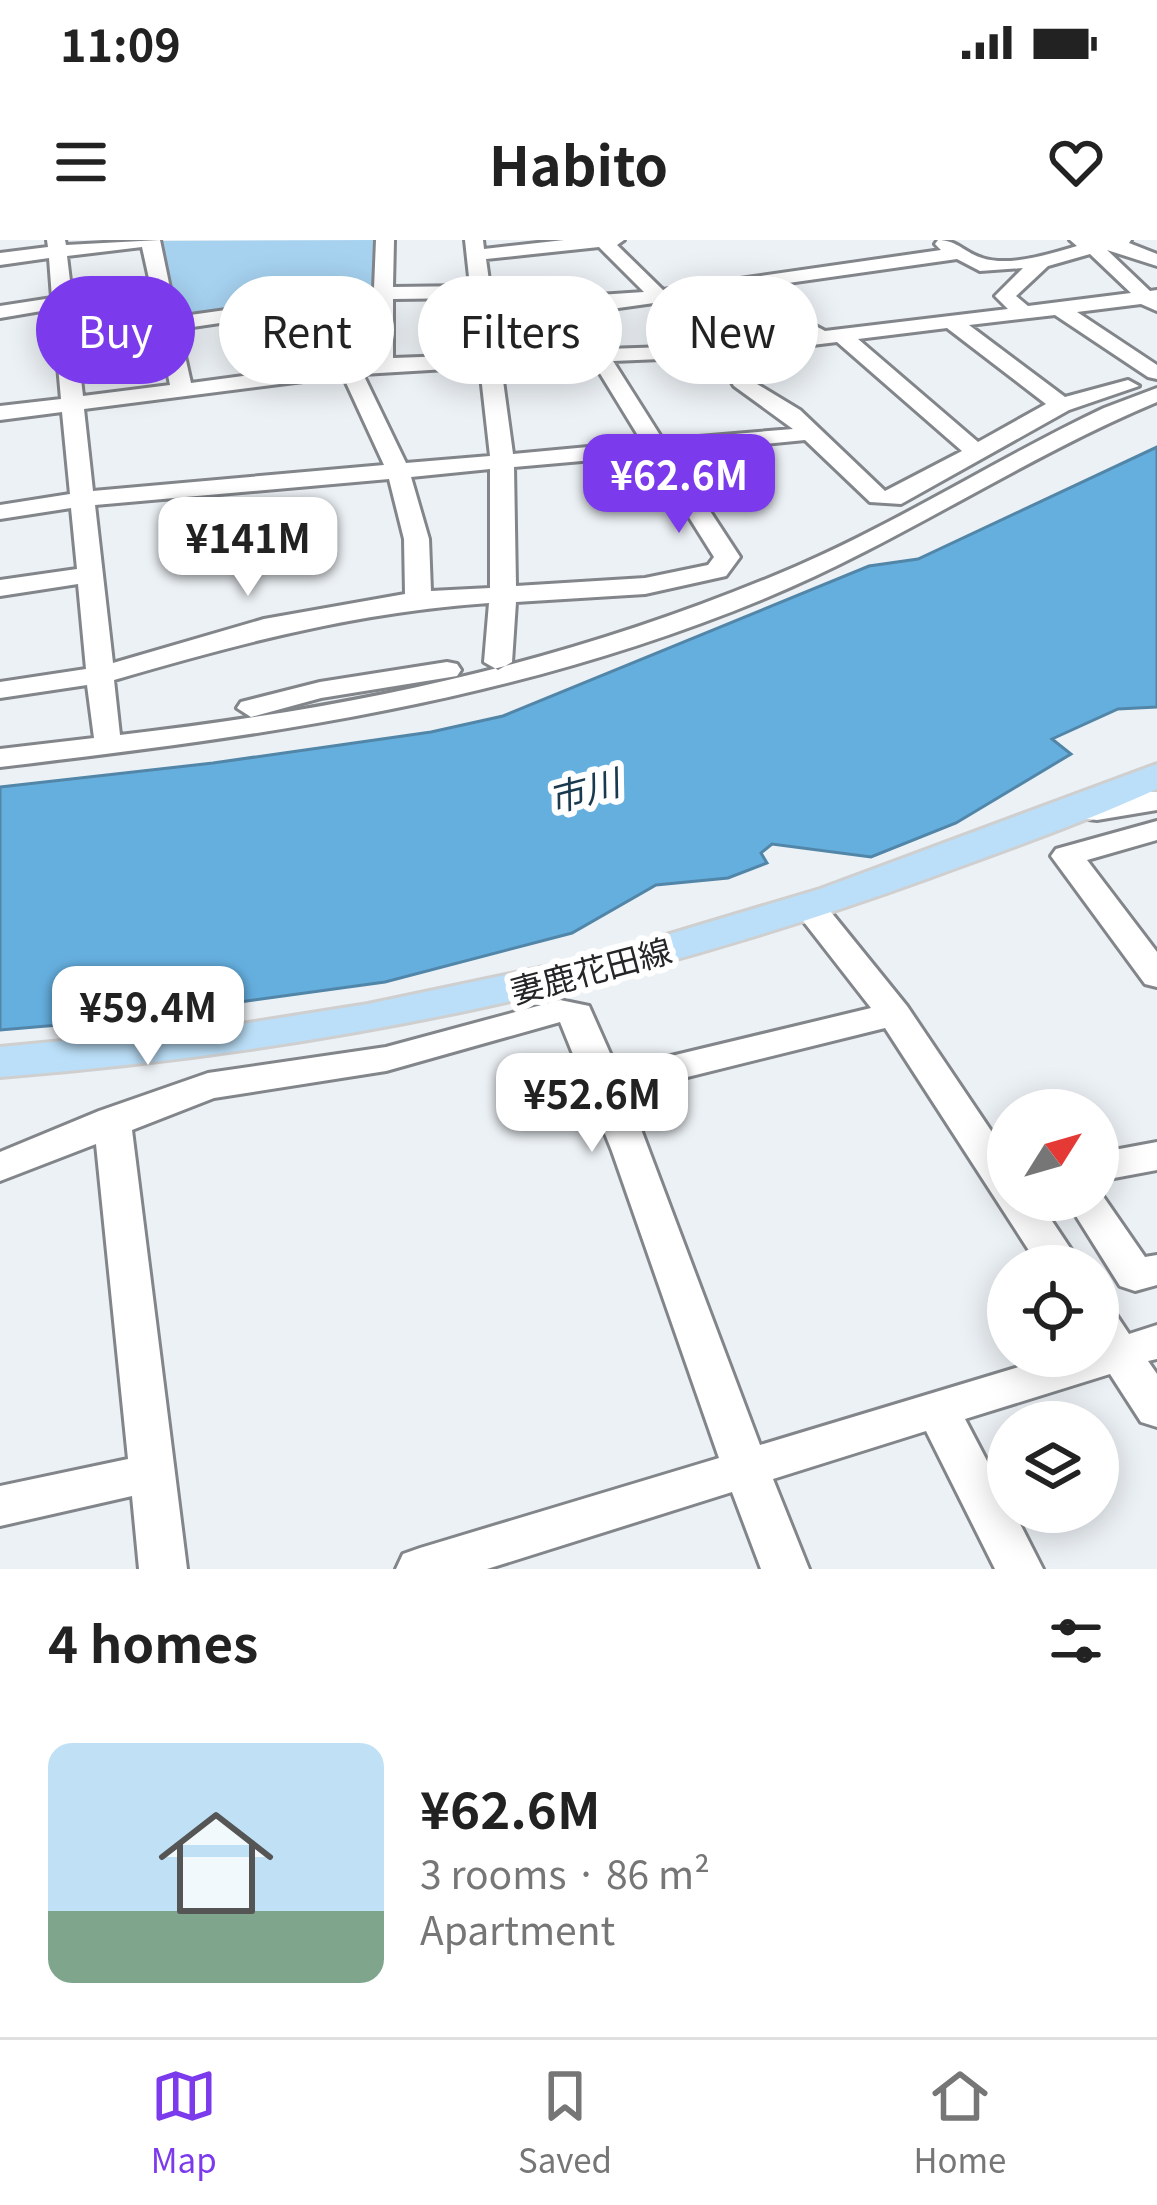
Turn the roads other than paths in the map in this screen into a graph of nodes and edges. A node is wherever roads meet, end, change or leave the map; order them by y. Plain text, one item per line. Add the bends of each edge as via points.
1 (151, 240) edge
2 (385, 240) edge
3 (615, 240) edge
4 (870, 240) edge
5 (938, 240) edge
6 (603, 241) edge
7 (1101, 243) edge
8 (960, 253) junction
9 (0, 260) edge
10 (1157, 260) edge
11 (1041, 262) junction
12 (887, 265) junction
13 (688, 268) dead end
14 (554, 269) dead end
15 (62, 273) edge
16 (478, 273) edge
17 (153, 276) edge
18 (384, 276) edge
19 (701, 276) edge
20 (798, 276) edge
21 (646, 284) edge
22 (394, 291) edge
23 (1152, 301) edge
24 (1058, 308) junction
25 (0, 312) edge
26 (1024, 313) junction
27 (952, 322) junction
28 (818, 330) edge
29 (832, 336) junction
30 (818, 338) edge
31 (1156, 380) edge
32 (181, 384) edge
33 (234, 384) edge
34 (358, 384) edge
35 (491, 384) edge
36 (614, 384) edge
37 (745, 384) edge
38 (746, 384) edge
39 (182, 391) junction
40 (70, 404) junction
41 (1061, 405) junction
42 (0, 413) edge
43 (797, 435) junction
44 (660, 446) junction
45 (974, 451) junction
46 (502, 460) junction
47 (396, 469) junction
48 (82, 499) junction
49 (0, 512) edge
50 (899, 527) junction
51 (90, 575) junction
52 (0, 588) edge
53 (503, 595) junction
54 (418, 600) junction
55 (675, 623) junction
56 (498, 662) junction
57 (101, 675) junction
58 (0, 690) edge
59 (106, 734) junction
60 (0, 748) edge
61 (0, 758) edge
62 (1157, 775) edge
63 (1157, 801) edge
64 (1074, 809) junction
65 (1157, 830) edge
66 (810, 908) junction
67 (1157, 976) edge
68 (894, 1014) junction
69 (0, 1062) edge
70 (607, 1084) junction
71 (112, 1120) junction
72 (987, 1154) edge
73 (1157, 1156) edge
74 (1119, 1163) edge
75 (0, 1167) edge
76 (1100, 1221) edge
77 (1157, 1270) edge
78 (1125, 1340) edge
79 (1157, 1409) edge
80 (938, 1411) junction
81 (745, 1470) junction
82 (151, 1473) junction
83 (0, 1506) edge
84 (163, 1569) edge
85 (420, 1569) edge
86 (785, 1569) edge
87 (1019, 1569) edge

1 - 15 street
1 - 17 street
2 - 18 street
3 - 6 street
4 - 12 street
5 - 8 street
6 - 16 street
6 - 21 street
7 - 10 street
7 - 11 street
7 - 23 street
8 - 11 street via 980,265
8 - 12 street
9 - 15 street
11 - 26 street via 1005,296
12 - 20 street
13 - 19 street
14 - 16 street
15 - 25 street
15 - 40 street
16 - 22 street
23 - 24 street
24 - 26 street
24 - 31 street
26 - 27 street
27 - 29 street
27 - 41 street
28 - 29 street
29 - 30 street
29 - 45 street
31 - 41 street
31 - 50 street
32 - 39 street
33 - 39 street
34 - 47 street
35 - 46 street
36 - 44 street
37 - 43 street
38 - 45 street via 792,415 878,497 893,499
39 - 40 street
40 - 42 street
40 - 48 street
41 - 45 street
43 - 44 street
43 - 50 street
44 - 46 street
44 - 53 street via 727,556 717,572 645,586
46 - 47 street
46 - 53 street
47 - 48 street
47 - 54 street via 422,570
48 - 49 street
48 - 51 street
50 - 55 street
51 - 52 street
51 - 57 street
53 - 54 street
53 - 56 street
54 - 57 street via 264,627
55 - 56 street via 638,622
55 - 61 street via 478,685 363,710
56 - 59 street
57 - 58 street
57 - 59 street
59 - 60 street
62 - 64 main road, 妻鹿花田線
63 - 64 street via 1100,815
64 - 66 main road, 妻鹿花田線
65 - 67 street via 1067,856
66 - 68 street
66 - 69 main road, 妻鹿花田線 via 551,984 386,1019 188,1048
68 - 70 street
68 - 72 street
70 - 71 street via 576,1014 560,1011 386,1059 208,1086
70 - 81 street
71 - 75 street
71 - 82 street
73 - 74 street
76 - 77 street via 1136,1275
78 - 79 street
78 - 80 street
80 - 81 street
80 - 87 street
81 - 85 street
81 - 86 street
82 - 83 street
82 - 84 street

